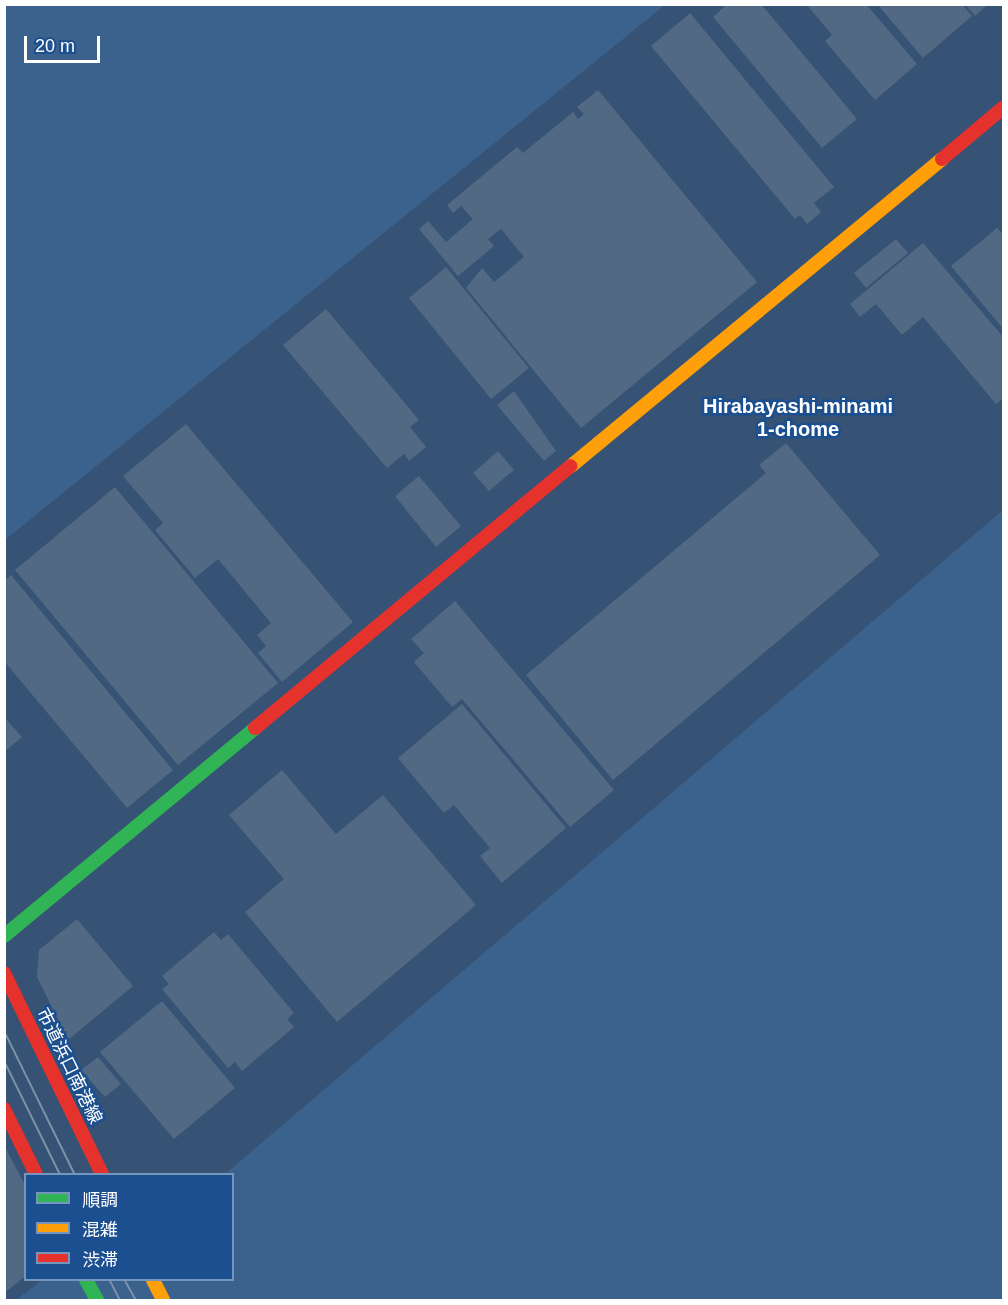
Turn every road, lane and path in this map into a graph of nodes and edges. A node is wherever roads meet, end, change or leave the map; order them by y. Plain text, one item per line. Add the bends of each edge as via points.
1 (1004, 108) edge
2 (4, 936) edge
3 (4, 973) edge
4 (4, 1108) edge
5 (36, 1173) edge
6 (102, 1173) edge
7 (87, 1281) edge
8 (154, 1281) edge
9 (97, 1300) edge
10 (163, 1300) edge

1 - 2 street
3 - 6 street, 市道浜口南港線
4 - 5 street
7 - 9 street
8 - 10 street

